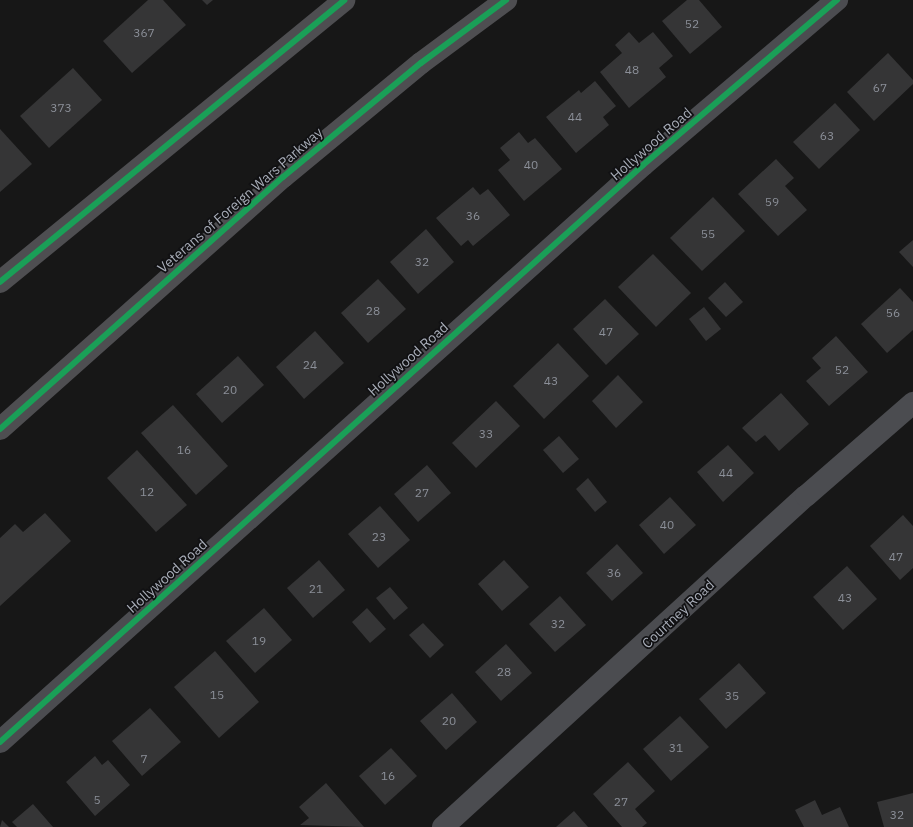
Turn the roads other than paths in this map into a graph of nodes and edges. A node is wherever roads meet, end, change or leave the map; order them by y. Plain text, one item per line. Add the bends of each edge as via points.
1 (344, 0) edge
2 (506, 0) edge
3 (838, 0) edge
4 (0, 282) edge
5 (913, 403) edge
6 (0, 429) edge
7 (0, 742) edge
8 (443, 827) edge

1 - 4 highway
2 - 6 highway, Veterans of Foreign Wars Parkway via 421,63 283,177
3 - 7 street, Hollywood Road via 643,165
5 - 8 street, Courtney Road via 806,496

